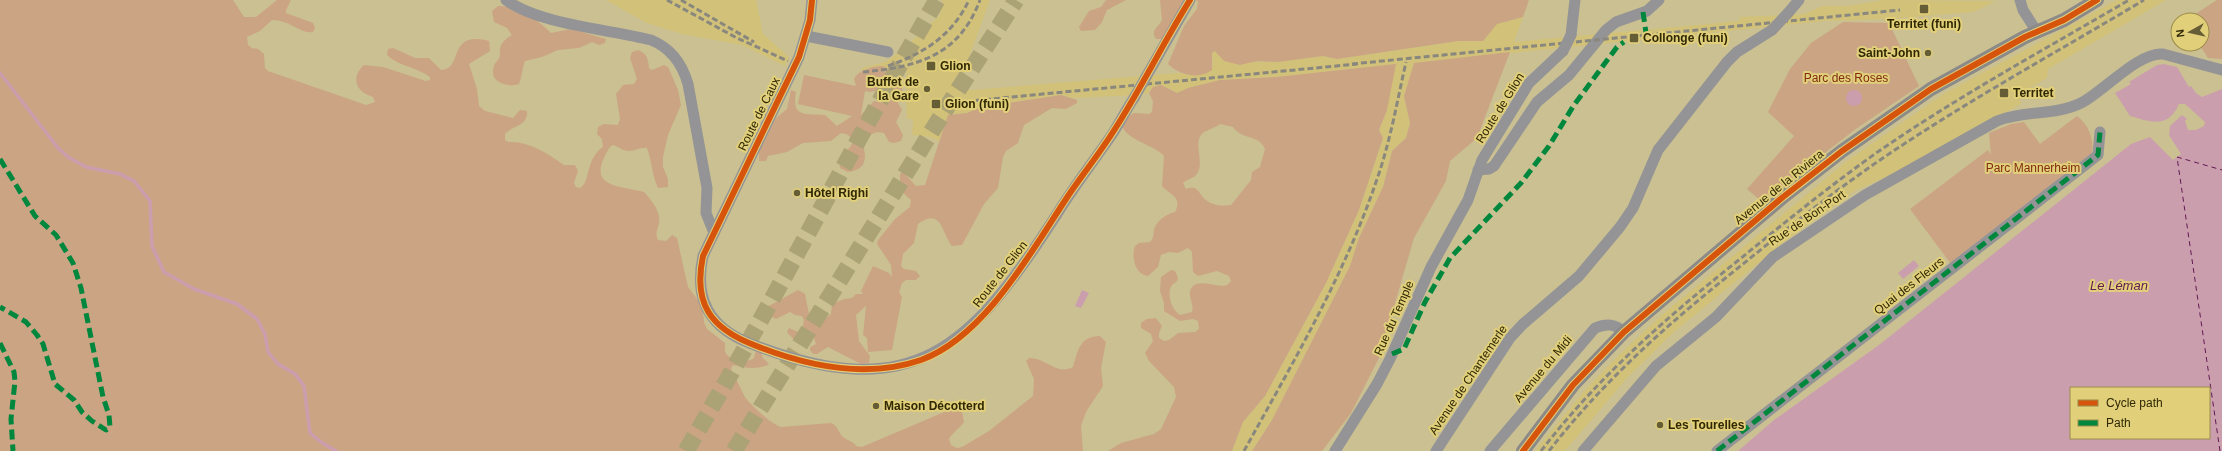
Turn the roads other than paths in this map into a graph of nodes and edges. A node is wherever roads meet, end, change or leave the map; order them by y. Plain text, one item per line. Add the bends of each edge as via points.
1 (506, 0) edge
2 (812, 0) edge
3 (1190, 0) edge
4 (1575, 0) edge
5 (1659, 0) edge
6 (1799, 0) edge
7 (2020, 0) edge
8 (2096, 0) edge
9 (2037, 32) junction
10 (806, 36) junction
11 (888, 52) dead end
12 (2222, 70) edge
13 (2100, 132) dead end
14 (1478, 170) junction
15 (1471, 193) joint
16 (714, 233) junction
17 (1624, 332) junction
18 (1335, 451) edge
19 (1436, 451) edge
20 (1490, 451) edge
21 (1523, 451) edge
22 (1583, 451) edge
23 (1717, 451) edge

1 - 16 street via 520,9 537,15 651,40 674,56 688,84 707,188 706,213
2 - 10 street, Route de Caux
3 - 16 street, Route de Glion, bridge via 1113,133 1017,274 992,306 960,336 923,359 889,368 851,370 761,348 726,332 708,312 699,274 703,256
4 - 14 street, Route de Glion, bridge via 1571,35 1563,51 1525,88
5 - 14 street via 1647,11 1616,22 1606,30 1569,75 1537,102 1494,166
6 - 19 street, Avenue de Chantemerle, bridge via 1772,30 1737,52 1717,74 1658,150 1633,208 1623,222 1579,276 1522,324 1510,338
7 - 9 street via 2023,10
8 - 9 main road, Avenue de la Riviera via 2064,20
9 - 17 main road, Avenue de la Riviera via 2014,42 1931,90 1842,151 1782,197
10 - 11 street
10 - 16 street, Route de Caux via 799,57
12 - 22 street, Rue de Bon-Port via 2163,54 2153,54 2081,103 2067,108 2013,115 1997,121 1865,195 1774,257 1716,317 1656,366
13 - 23 street, Quai des Fleurs via 2098,155
14 - 15 street, Route de Glion
15 - 18 street, Rue du Temple via 1435,260 1381,376
17 - 20 street, Avenue du Midi via 1614,325 1596,328
17 - 21 main road, Avenue de la Riviera via 1573,385

